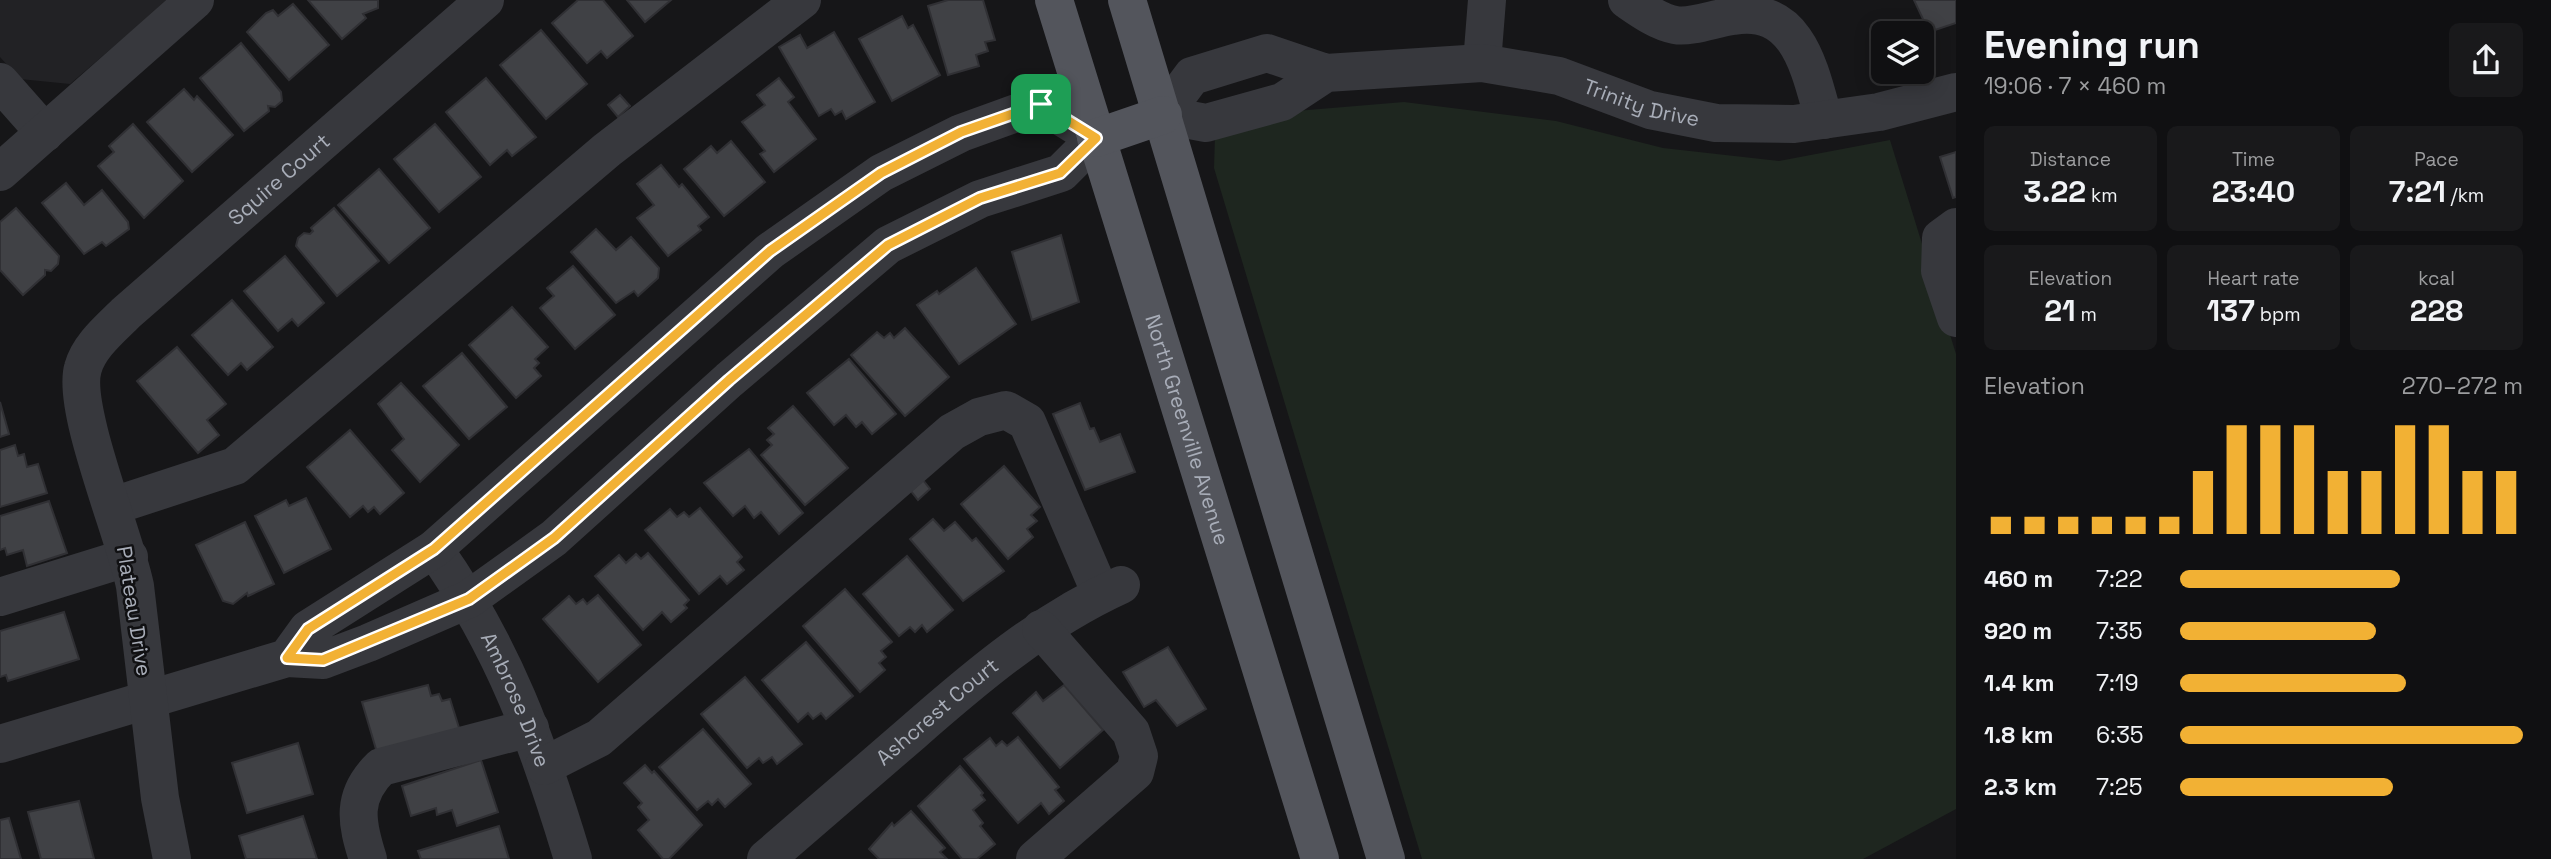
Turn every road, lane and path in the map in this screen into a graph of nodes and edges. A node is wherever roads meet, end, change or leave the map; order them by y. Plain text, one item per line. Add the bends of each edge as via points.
1 (195, 0) edge
2 (485, 0) edge
3 (802, 0) edge
4 (1054, 0) edge
5 (1127, 0) edge
6 (1487, 0) edge
7 (1634, 5) edge
8 (1482, 63) junction
9 (1326, 73) junction
10 (0, 82) edge
11 (1956, 92) edge
12 (1163, 115) junction
13 (1824, 120) junction
14 (44, 133) junction
15 (1096, 138) junction
16 (0, 172) edge
17 (1956, 228) edge
18 (1956, 318) edge
19 (83, 367) joint
20 (113, 506) junction
21 (434, 549) junction
22 (129, 557) junction
23 (0, 597) edge
24 (469, 599) junction
25 (1041, 629) junction
26 (287, 658) junction
27 (148, 701) junction
28 (530, 728) junction
29 (0, 744) edge
30 (544, 766) junction
31 (172, 859) edge
32 (368, 859) edge
33 (573, 859) edge
34 (766, 859) edge
35 (1035, 859) edge
36 (1320, 859) edge
37 (1387, 859) edge

1 - 14 street
2 - 19 street, Squire Court via 125,313
3 - 20 street via 607,150 235,466
4 - 15 main road, North Greenville Avenue
5 - 12 main road
6 - 8 street
7 - 13 street via 1675,25 1741,15 1775,19 1793,36 1811,71
8 - 9 street, Trinity Drive
8 - 13 street, Trinity Drive via 1559,76 1650,110 1716,122
9 - 12 street, Trinity Drive via 1282,102 1206,123
9 - 12 street, Trinity Drive via 1267,53 1192,76
10 - 14 street
11 - 13 street, Trinity Drive via 1879,112
12 - 15 main road
12 - 37 main road
14 - 16 street
15 - 21 street via 1041,104 961,132 881,173 770,251
15 - 24 street via 1060,173 980,198 888,245 554,538
15 - 36 main road, North Greenville Avenue
17 - 18 street via 1941,238 1940,271
19 - 20 street, Plateau Drive via 80,397
20 - 22 street, Plateau Drive
21 - 24 street, Ambrose Drive
21 - 26 street via 308,629
22 - 23 street
22 - 27 street, Plateau Drive
24 - 26 street via 323,660
24 - 28 street, Ambrose Drive
25 - 30 street, Ashcrest Court via 1111,590 1027,422 1006,410 979,417 952,432 599,738
25 - 34 street, Ashcrest Court via 969,683
25 - 35 street via 1130,732 1139,755 1135,772
26 - 27 street
27 - 29 street
27 - 31 street, Plateau Drive
28 - 30 street, Ambrose Drive
28 - 32 street via 381,767 368,780 358,808 358,828
30 - 33 street, Ambrose Drive

